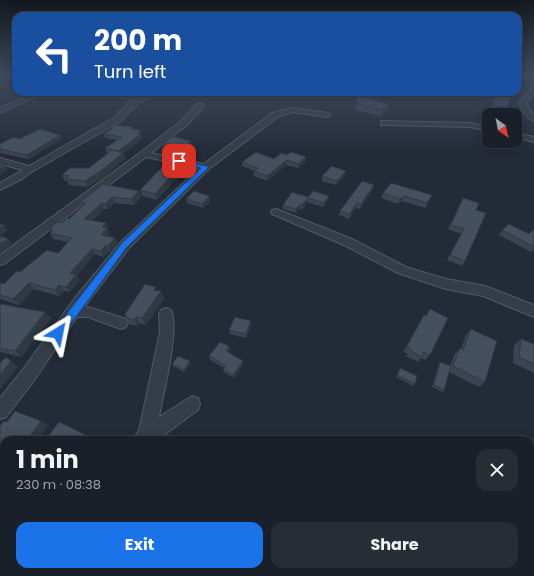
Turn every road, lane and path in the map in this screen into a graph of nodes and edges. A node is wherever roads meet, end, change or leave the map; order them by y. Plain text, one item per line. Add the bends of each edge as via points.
1 (22, 101) edge
2 (138, 101) edge
3 (524, 101) edge
4 (200, 106) dead end
5 (0, 111) edge
6 (328, 115) dead end
7 (534, 119) edge
8 (384, 123) dead end
9 (482, 127) edge
10 (522, 137) edge
11 (534, 140) edge
12 (144, 154) junction
13 (0, 161) edge
14 (206, 167) junction
15 (30, 169) junction
16 (0, 187) edge
17 (276, 212) dead end
18 (0, 261) edge
19 (74, 311) junction
20 (534, 311) edge
21 (166, 314) dead end
22 (121, 323) dead end
23 (192, 404) dead end
24 (0, 411) edge
25 (144, 436) edge
26 (147, 436) edge

1 - 5 street
2 - 15 street via 118,119
3 - 7 street via 524,108
4 - 12 street via 184,123
6 - 14 street via 293,110 275,115
8 - 9 street via 470,124
10 - 11 street
12 - 14 street
12 - 18 street
13 - 15 street
14 - 19 street via 124,245
15 - 16 street
17 - 20 street via 348,242 402,270 446,284 485,291
19 - 22 street via 89,312
19 - 24 street
21 - 25 street via 165,344
23 - 26 street

